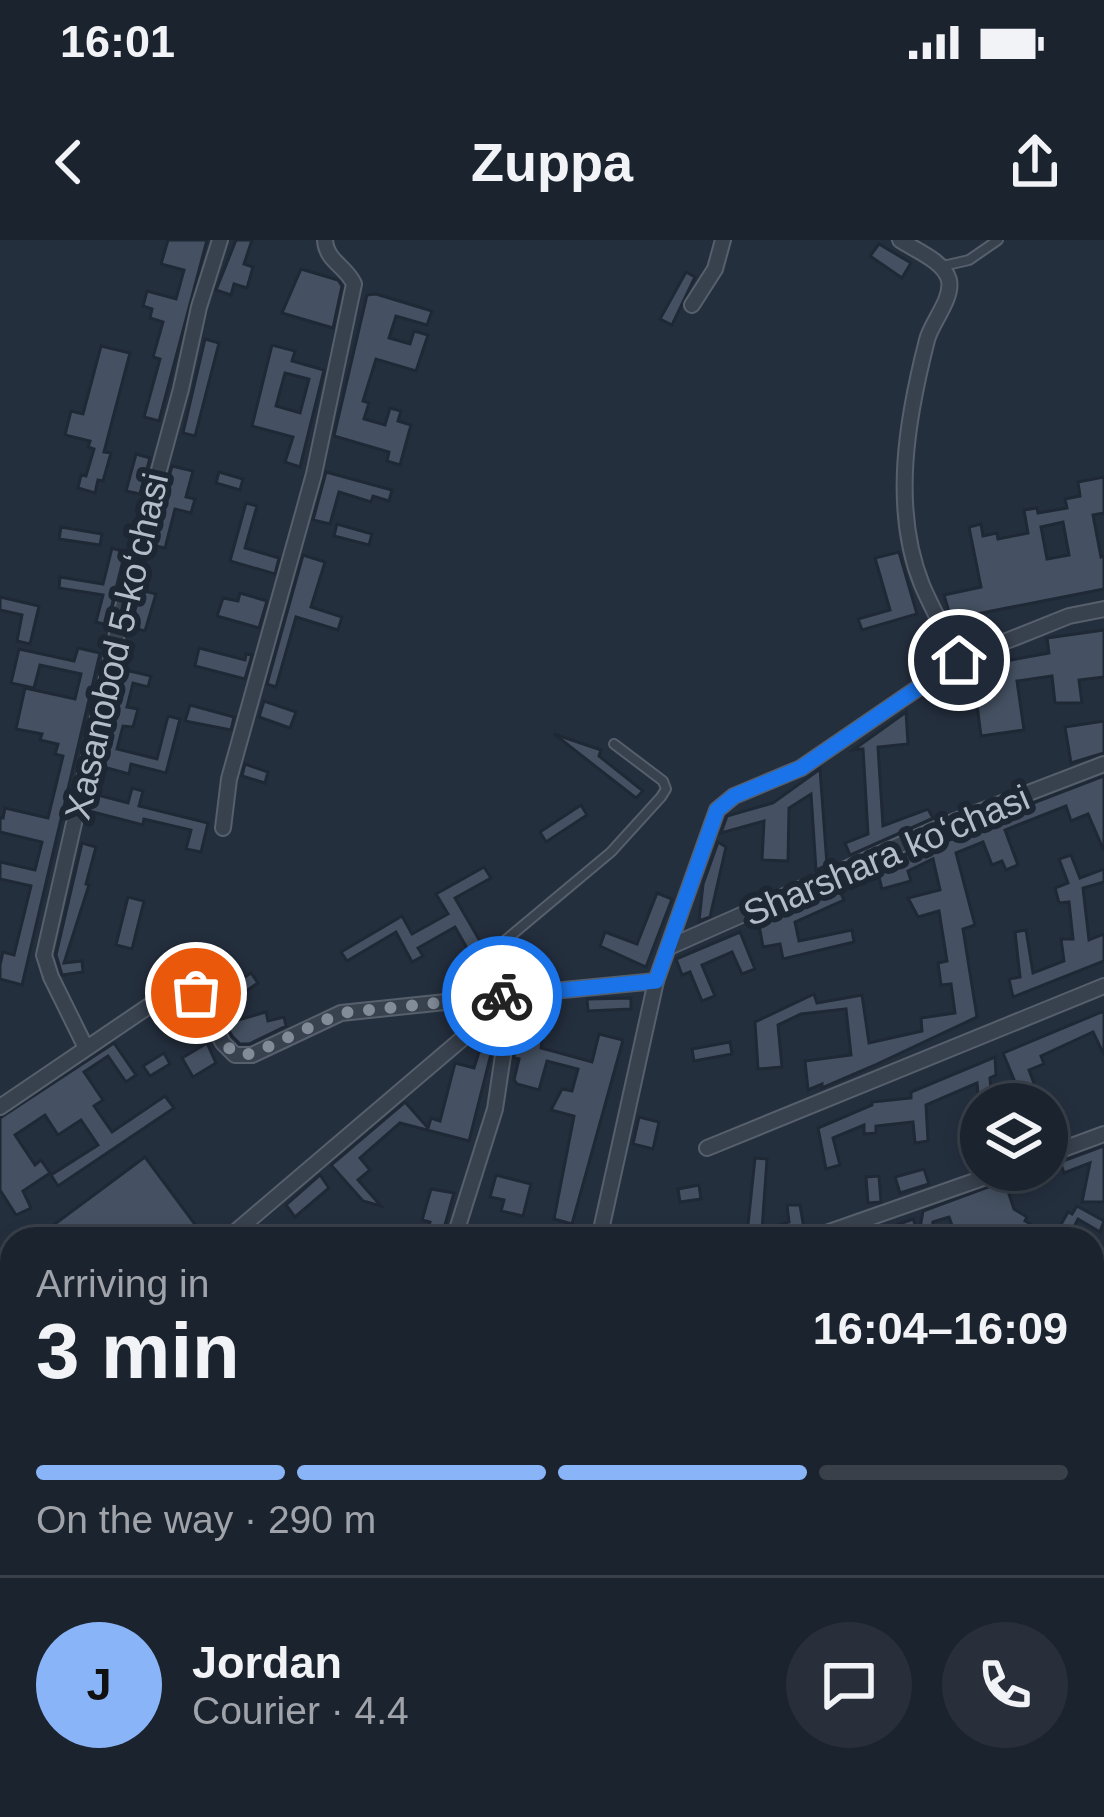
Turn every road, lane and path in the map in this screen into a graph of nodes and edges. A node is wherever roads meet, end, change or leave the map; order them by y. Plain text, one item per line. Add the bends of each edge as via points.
1 (220, 240) edge
2 (325, 240) edge
3 (724, 240) edge
4 (900, 240) edge
5 (998, 240) edge
6 (942, 267) junction
7 (692, 304) dead end
8 (1104, 608) edge
9 (959, 660) junction
10 (614, 744) dead end
11 (1104, 764) edge
12 (223, 828) dead end
13 (669, 946) junction
14 (656, 981) junction
15 (1104, 986) edge
16 (512, 995) junction
17 (494, 997) junction
18 (453, 1000) junction
19 (86, 1048) junction
20 (0, 1107) edge
21 (1104, 1134) edge
22 (1068, 1147) edge
23 (707, 1148) dead end
24 (960, 1186) edge
25 (240, 1227) edge
26 (458, 1227) edge
27 (602, 1227) edge
28 (843, 1227) edge

1 - 19 street, Xasanobod 5-koʻchasi via 130,578 44,955
2 - 12 street via 354,284
3 - 7 street
4 - 6 street
5 - 6 lane
6 - 9 street via 949,290 928,335 902,494 920,581
8 - 9 street
9 - 13 street via 801,768 717,810
10 - 18 lane via 663,782 662,797 611,852 465,974
11 - 13 street, Sharshara koʻchasi
13 - 14 street
14 - 16 street
14 - 27 street
15 - 23 street
16 - 17 street
16 - 26 street via 495,1109
17 - 18 street
17 - 25 street via 483,1022
18 - 19 street via 341,1013 252,1054 235,1054 196,993 174,988
19 - 20 street
21 - 22 street
24 - 28 street

